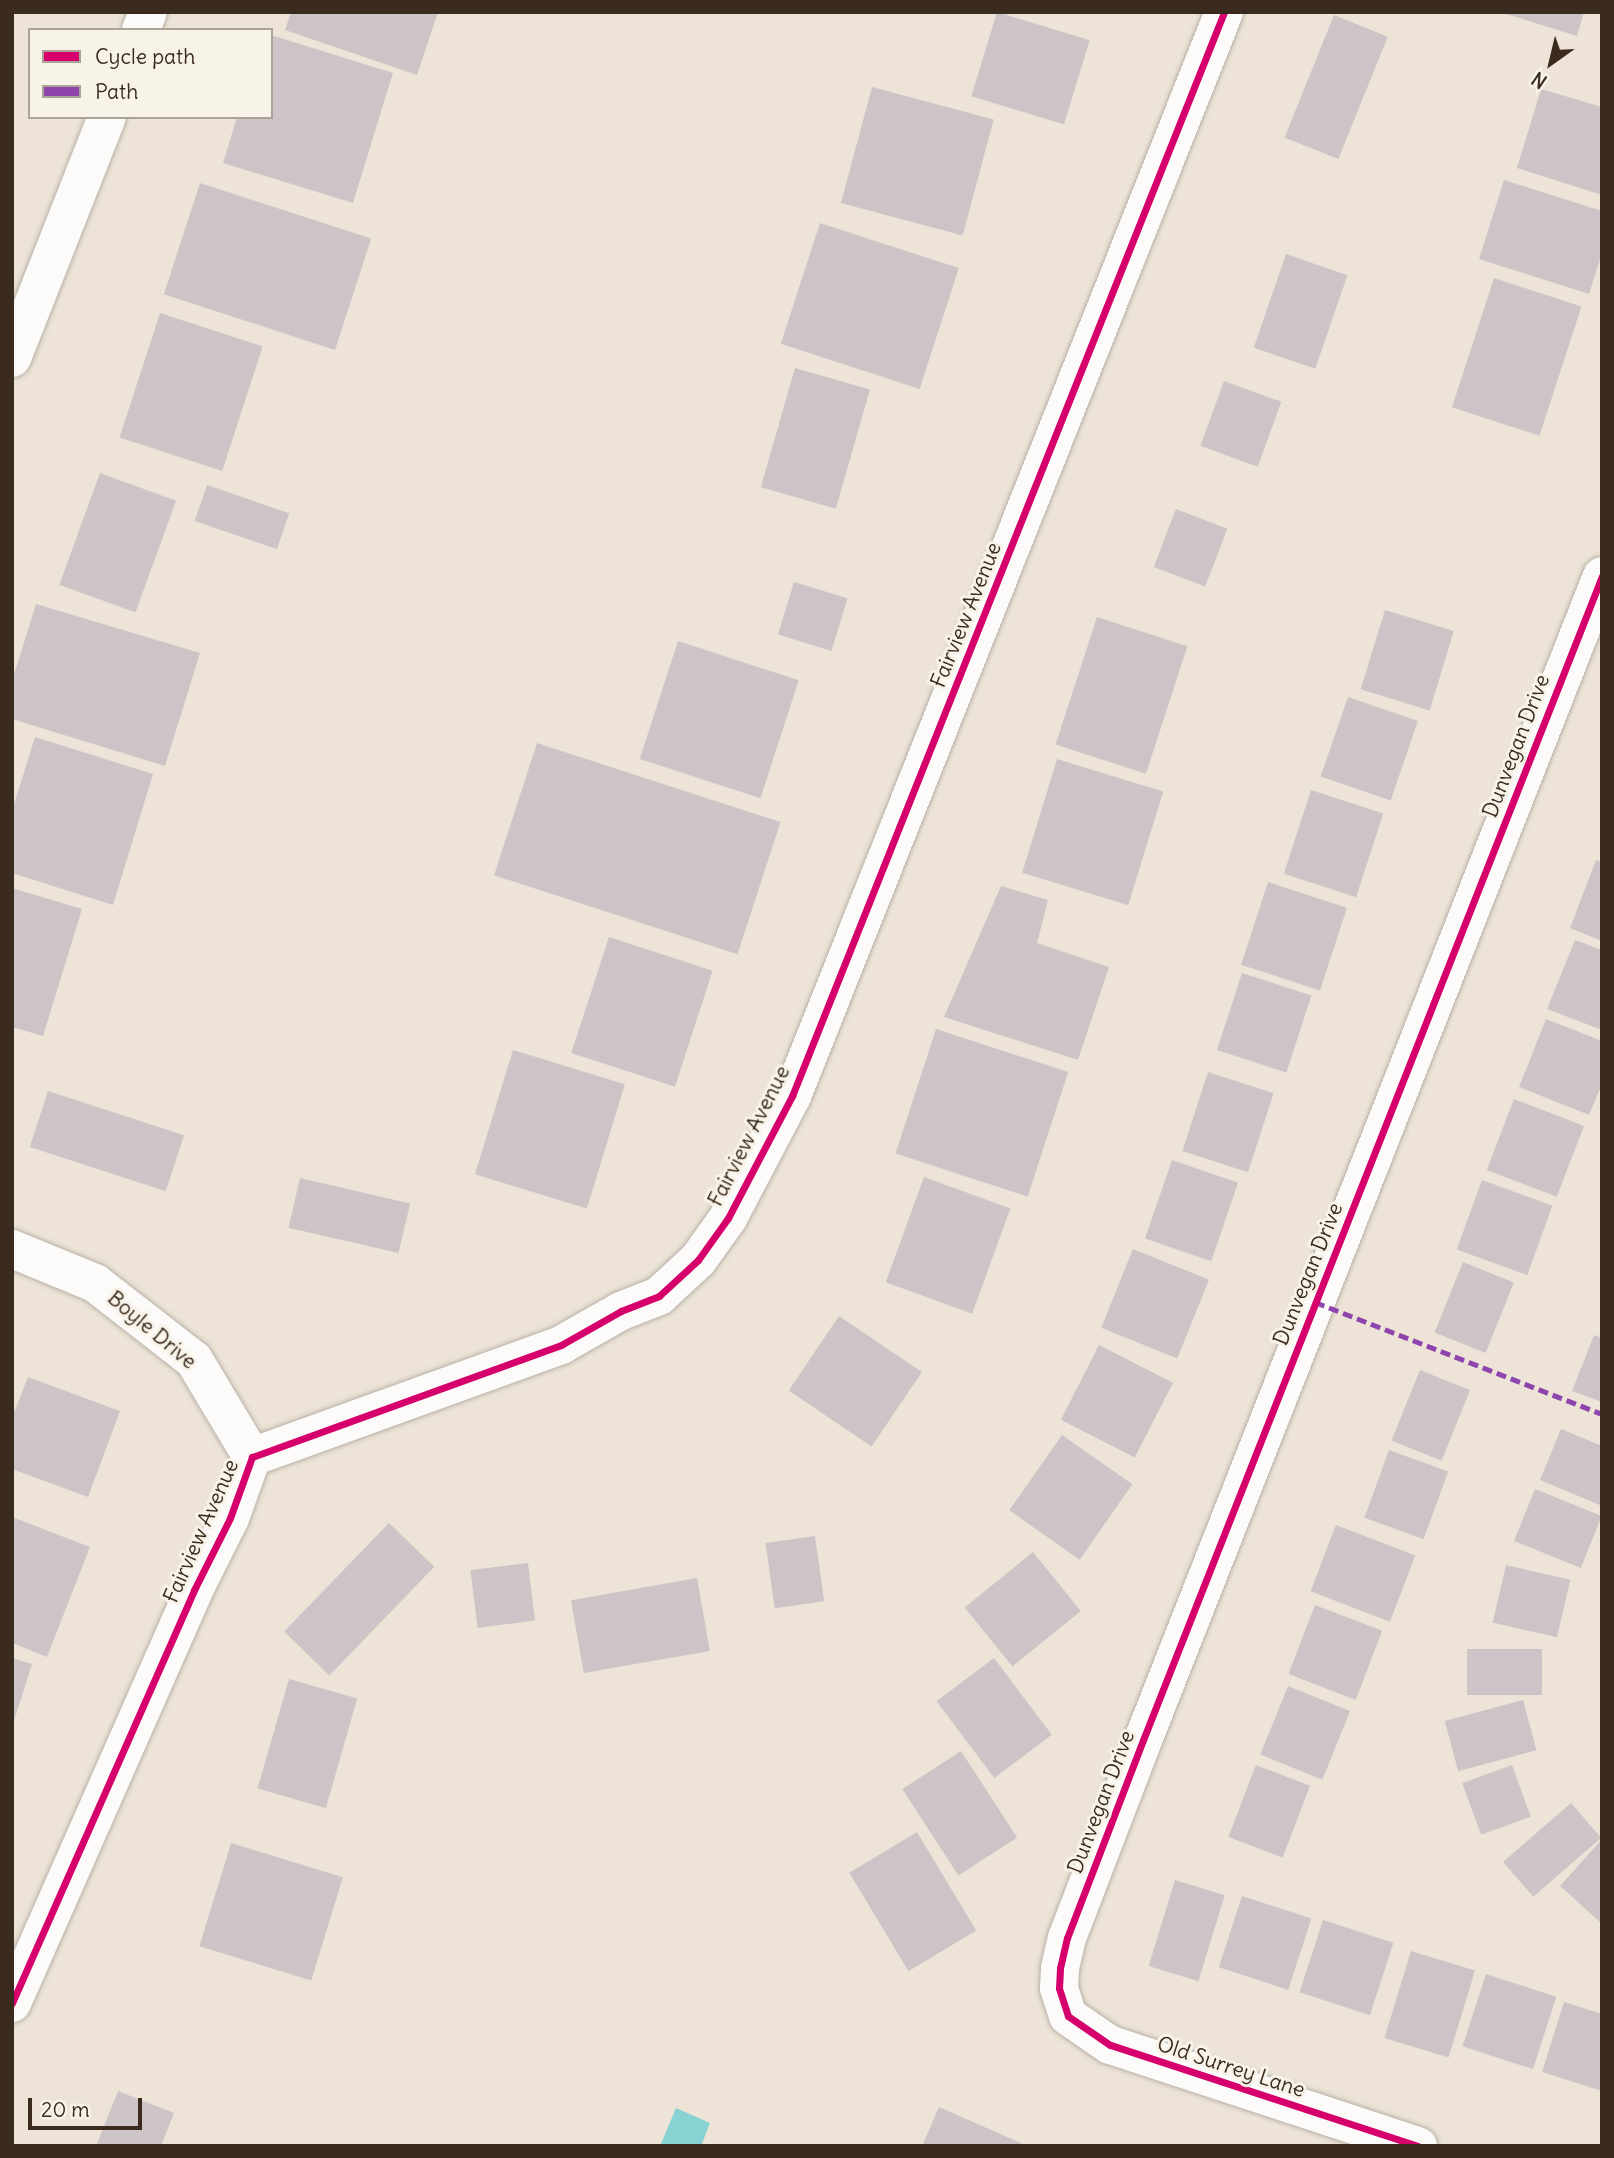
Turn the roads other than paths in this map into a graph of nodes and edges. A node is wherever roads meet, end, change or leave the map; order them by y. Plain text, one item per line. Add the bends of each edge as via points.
1 (1224, 12) edge
2 (106, 119) edge
3 (12, 358) edge
4 (1602, 576) edge
5 (12, 1249) edge
6 (252, 1457) junction
7 (1059, 1988) joint
8 (12, 2003) edge
9 (1418, 2146) edge

1 - 6 street, Fairview Avenue via 792,1096 728,1218 698,1260 659,1296 621,1311 561,1345
2 - 3 street
4 - 7 street, Dunvegan Drive via 1076,1913
5 - 6 street, Boyle Drive via 95,1283 185,1352
6 - 8 street, Fairview Avenue via 230,1518
7 - 9 street, Old Surrey Lane via 1068,2016 1110,2045

